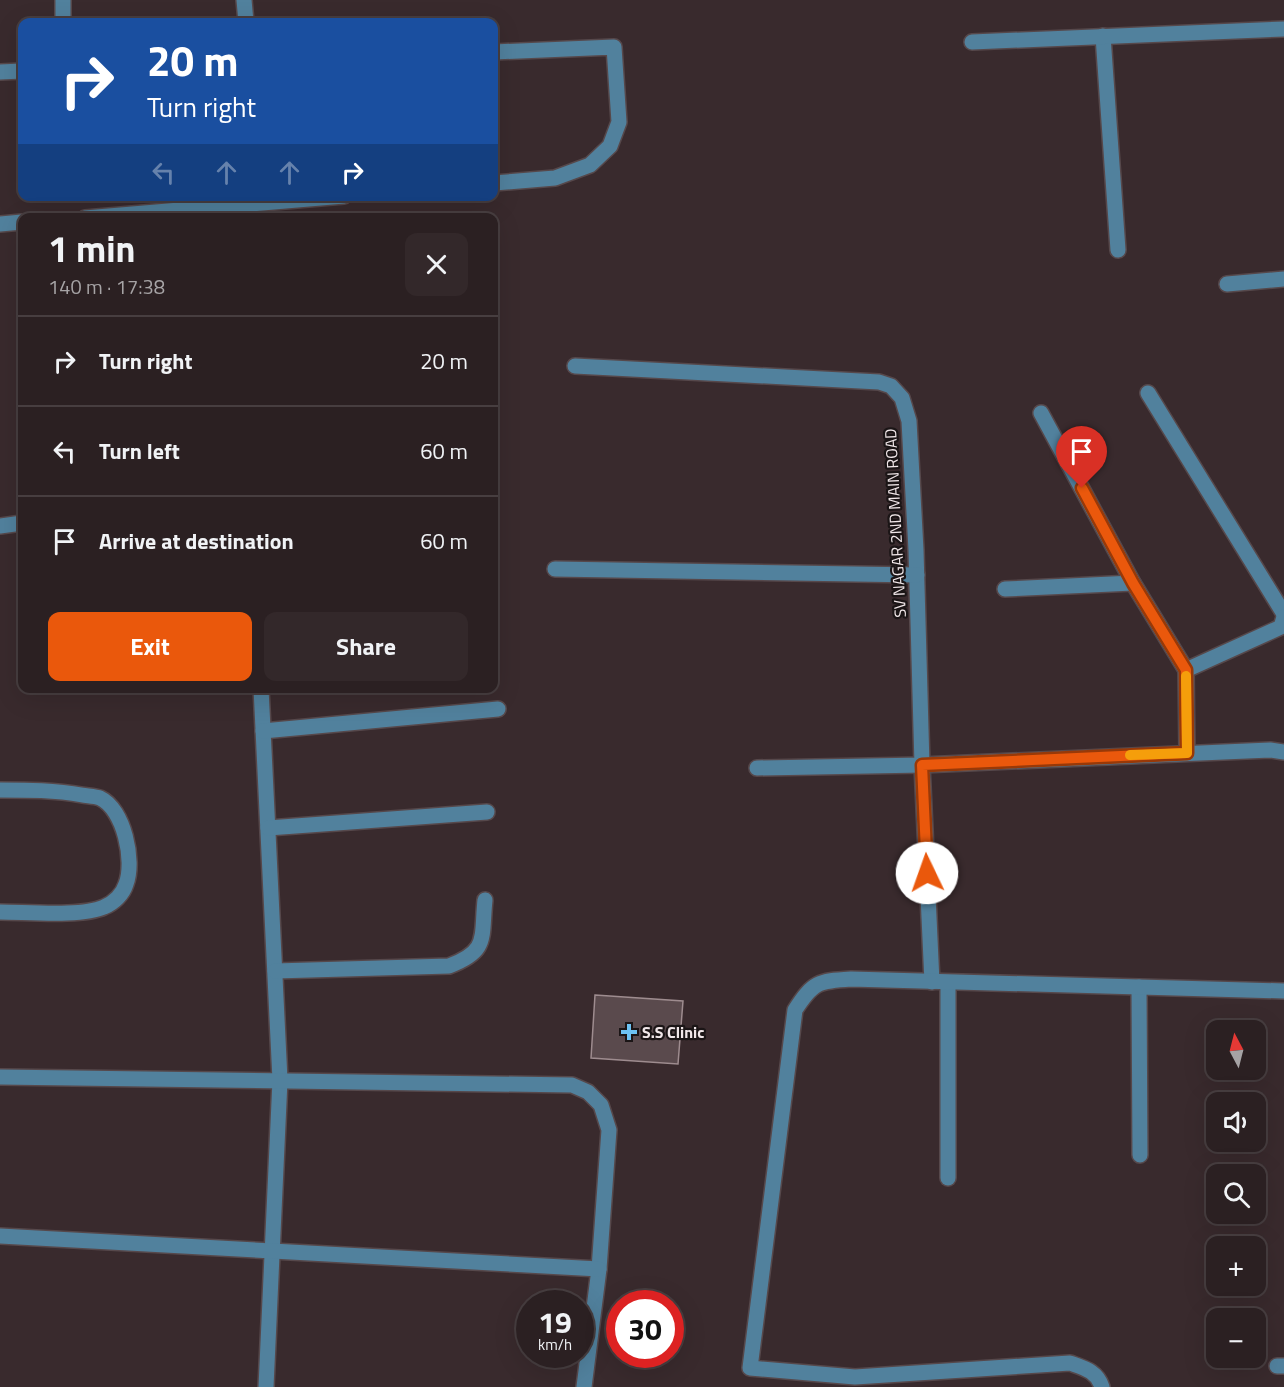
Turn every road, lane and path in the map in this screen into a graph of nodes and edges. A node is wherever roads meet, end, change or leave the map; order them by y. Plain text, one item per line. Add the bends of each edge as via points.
1 (63, 0) edge
2 (244, 0) edge
3 (63, 18) edge
4 (246, 18) edge
5 (1284, 29) edge
6 (1103, 36) junction
7 (972, 42) dead end
8 (498, 52) edge
9 (18, 71) edge
10 (0, 72) edge
11 (498, 183) edge
12 (311, 201) edge
13 (239, 212) edge
14 (213, 213) edge
15 (18, 222) edge
16 (0, 224) edge
17 (1118, 250) dead end
18 (1284, 279) edge
19 (1227, 284) dead end
20 (575, 366) dead end
21 (1148, 393) dead end
22 (1041, 413) dead end
23 (18, 524) edge
24 (0, 526) edge
25 (555, 569) dead end
26 (917, 575) junction
27 (1133, 583) junction
28 (1005, 589) dead end
29 (1284, 615) edge
30 (1186, 670) junction
31 (261, 693) edge
32 (498, 709) dead end
33 (263, 731) junction
34 (1284, 752) edge
35 (1187, 753) junction
36 (922, 765) junction
37 (757, 768) dead end
38 (0, 790) edge
39 (487, 812) dead end
40 (268, 828) junction
41 (485, 900) dead end
42 (0, 912) edge
43 (274, 971) junction
44 (932, 982) junction
45 (948, 983) junction
46 (1139, 987) junction
47 (1284, 991) edge
48 (0, 1077) edge
49 (279, 1080) junction
50 (1140, 1155) dead end
51 (948, 1178) dead end
52 (0, 1236) edge
53 (272, 1251) junction
54 (599, 1269) junction
55 (855, 1382) edge
56 (266, 1387) edge
57 (584, 1387) edge
58 (1102, 1387) edge

1 - 3 street
2 - 4 street
5 - 6 street
6 - 7 street
6 - 17 street
8 - 11 street via 614,47 619,122 610,146 590,165 555,178
9 - 10 street
12 - 13 street
13 - 14 street
15 - 16 street
18 - 19 street
20 - 26 street, SV NAGAR 2ND MAIN ROAD via 879,382 891,386 902,398 909,421
21 - 29 street
22 - 27 street
23 - 24 street
25 - 26 street
26 - 36 street, SV NAGAR 2ND MAIN ROAD
27 - 28 street
27 - 30 street
29 - 30 street via 1281,627
30 - 35 street
31 - 33 street
32 - 33 street
33 - 40 street
34 - 35 street
35 - 36 street
36 - 37 street
36 - 44 street, SV NAGAR 2ND MAIN ROAD
38 - 42 street via 62,791 100,798 117,814 129,867 118,898 104,907 80,912
39 - 40 street
40 - 43 street
41 - 43 street via 481,946 466,960 449,966
43 - 49 street
44 - 45 street
44 - 55 street via 824,980 807,993 795,1010 750,1368
45 - 46 street
45 - 51 street
46 - 47 street
46 - 50 street
48 - 49 street
49 - 53 street
49 - 54 street via 572,1085 588,1092 601,1105 609,1130
52 - 53 street
53 - 54 street
53 - 56 street
54 - 57 street
55 - 58 street via 1070,1363 1091,1370

